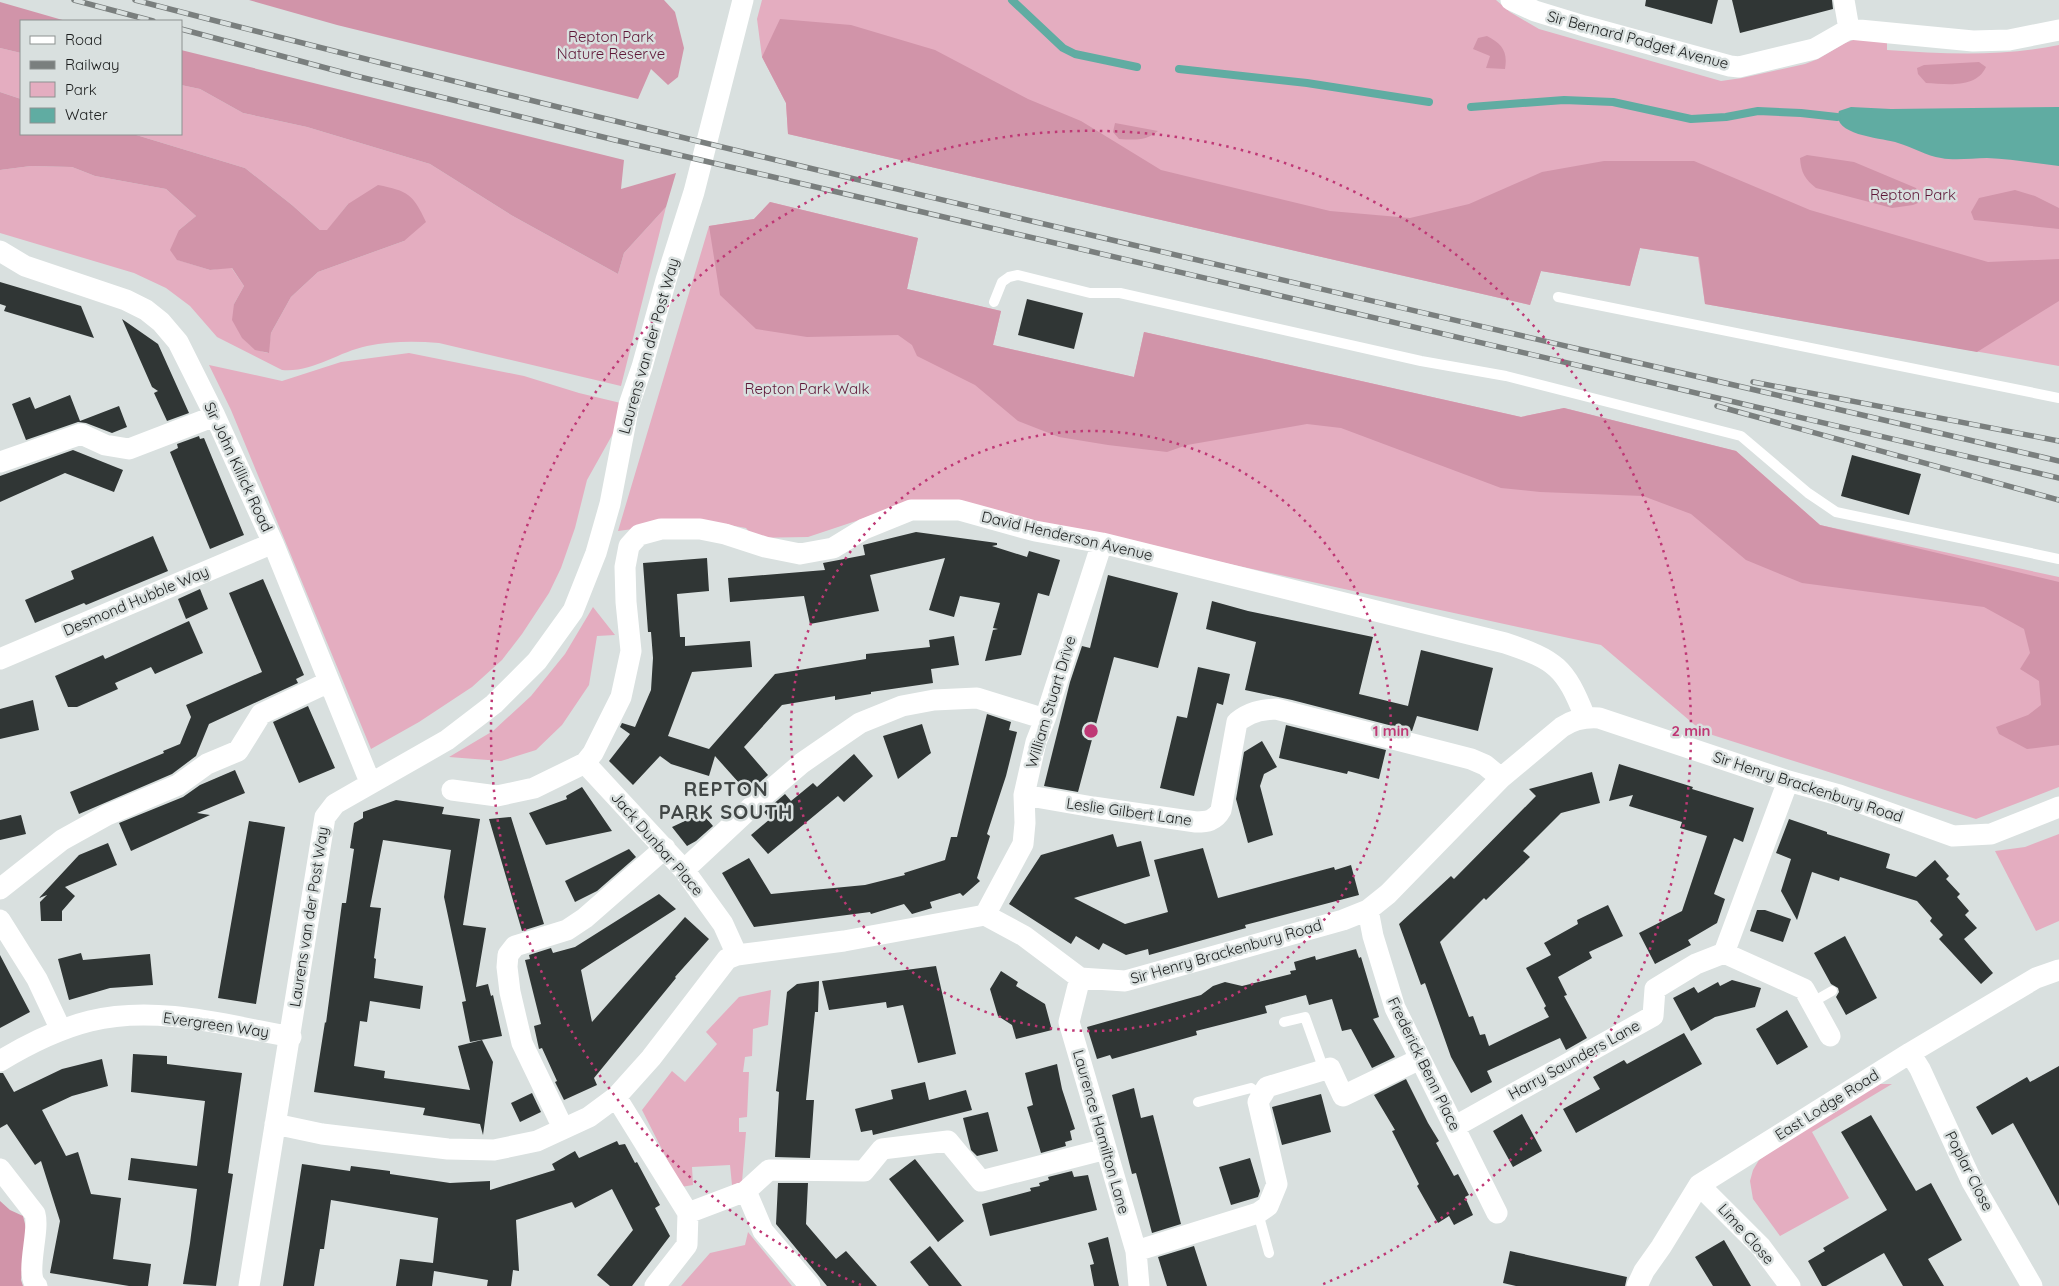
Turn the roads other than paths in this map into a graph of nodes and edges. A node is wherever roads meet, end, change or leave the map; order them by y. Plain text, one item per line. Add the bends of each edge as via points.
1 (743, 0) edge
2 (1512, 0) edge
3 (1844, 0) edge
4 (1849, 29) junction
5 (2059, 30) edge
6 (0, 251) edge
7 (1558, 297) dead end
8 (994, 302) dead end
9 (2059, 398) edge
10 (215, 416) junction
11 (0, 462) edge
12 (273, 543) junction
13 (1102, 543) junction
14 (2059, 559) edge
15 (0, 658) edge
16 (329, 682) junction
17 (1585, 717) junction
18 (1045, 719) junction
19 (585, 763) junction
20 (1501, 778) junction
21 (1788, 781) junction
22 (370, 782) junction
23 (452, 790) dead end
24 (1024, 795) junction
25 (2059, 807) edge
26 (665, 848) junction
27 (684, 870) junction
28 (0, 889) edge
29 (1368, 910) junction
30 (985, 915) junction
31 (0, 920) edge
32 (1724, 953) junction
33 (737, 955) junction
34 (2059, 970) edge
35 (1080, 978) junction
36 (1832, 991) dead end
37 (1811, 1003) junction
38 (1284, 1022) dead end
39 (61, 1030) junction
40 (1830, 1036) dead end
41 (291, 1037) junction
42 (1910, 1053) junction
43 (1420, 1059) junction
44 (0, 1062) edge
45 (1324, 1070) junction
46 (1262, 1096) junction
47 (616, 1097) junction
48 (1198, 1102) dead end
49 (275, 1124) junction
50 (1454, 1127) junction
51 (563, 1128) junction
52 (1106, 1149) junction
53 (0, 1168) edge
54 (1699, 1184) junction
55 (746, 1191) junction
56 (688, 1213) junction
57 (1497, 1213) dead end
58 (1258, 1214) junction
59 (1136, 1251) junction
60 (1270, 1253) dead end
61 (37, 1286) edge
62 (250, 1286) edge
63 (655, 1286) edge
64 (810, 1286) edge
65 (1139, 1286) edge
66 (1637, 1286) edge
67 (1790, 1286) edge
68 (2032, 1286) edge

1 - 22 street, Laurens van der Post Way via 694,192 629,405 610,504 596,553 573,612 538,661 494,704 447,740
2 - 4 street, Sir Bernard Padget Avenue via 1535,11 1618,36 1739,67 1814,49
3 - 4 street
4 - 5 street via 1973,41 2009,40
6 - 10 street, Sir John Killick Road via 25,266 126,300 146,310 178,342
7 - 9 lane
8 - 14 lane via 998,288 1009,276 1027,276 1090,293 1120,293 1421,361 1506,376 1741,436 1808,493 1836,512
10 - 11 street via 129,449 105,445 81,434
10 - 12 street, Sir John Killick Road
12 - 15 street, Desmond Hubble Way
12 - 16 street, Sir John Killick Road
13 - 17 street, David Henderson Avenue via 1529,651 1561,671 1572,686
13 - 18 street, William Stuart Drive
13 - 19 street, David Henderson Avenue via 1035,531 959,510 911,510 864,530 833,548 800,554 700,528 661,529 639,535 628,546 625,567 631,651 621,697 594,753
16 - 22 street, Sir John Killick Road
16 - 28 street via 261,714 238,751 207,764 178,785 108,815 62,840
17 - 20 street, Sir Henry Brackenbury Road via 1562,726
17 - 21 street, Sir Henry Brackenbury Road via 1600,718
18 - 24 street, William Stuart Drive via 1036,742
18 - 27 street via 977,698 926,701 902,706 860,722 802,763
19 - 23 street via 534,788 497,796
19 - 26 street, Jack Dunbar Place
20 - 24 street, Leslie Gilbert Lane via 1471,759 1276,709 1259,710 1236,722 1217,824
20 - 29 street, Sir Henry Brackenbury Road via 1399,884
21 - 25 street, Sir Henry Brackenbury Road via 1839,794 1953,836 1991,834
21 - 32 street
22 - 41 street, Laurens van der Post Way via 335,804 325,818
24 - 30 street, William Stuart Drive via 1023,844
26 - 27 street, Jack Dunbar Place
26 - 51 street via 585,918 567,930 515,946 508,955 510,992 522,1043
27 - 33 street, Jack Dunbar Place via 723,924
29 - 35 street, Sir Henry Brackenbury Road via 1343,920 1125,981
29 - 43 street, Frederick Benn Place via 1395,1008
30 - 33 street via 844,941
30 - 35 street via 1024,936
31 - 39 street via 36,978
32 - 37 street via 1804,989
32 - 50 street, Harry Saunders Lane via 1696,964 1655,989 1653,1016
33 - 47 street via 727,959 651,1058
34 - 42 street, East Lodge Road via 2036,978
35 - 52 street, Laurence Hamilton Lane via 1069,1022
36 - 37 lane
37 - 40 street
38 - 45 lane via 1305,1017
39 - 41 street, Evergreen Way via 104,1019 152,1016 177,1017
39 - 44 street, Evergreen Way
41 - 49 street, Laurens van der Post Way
42 - 54 street, East Lodge Road
42 - 68 street, Poplar Close via 1972,1182
43 - 45 street via 1344,1096 1330,1068
43 - 50 street, Frederick Benn Place
45 - 46 street via 1268,1087
46 - 48 lane via 1251,1088
46 - 58 street via 1258,1102 1277,1184 1268,1206
47 - 51 street via 589,1117
47 - 56 street
49 - 51 street via 322,1134 468,1150 515,1147 537,1141
49 - 62 street, Laurens van der Post Way
50 - 57 street, Frederick Benn Place
52 - 55 street via 981,1181 948,1141 882,1149 864,1171 769,1170
52 - 59 street, Laurence Hamilton Lane
53 - 61 street via 35,1214 38,1223 31,1276
54 - 66 street, East Lodge Road
54 - 67 street, Lime Close via 1761,1247
55 - 56 street
55 - 64 street via 763,1230
56 - 63 street via 687,1245
58 - 59 street
58 - 60 lane
59 - 65 street, Laurence Hamilton Lane

